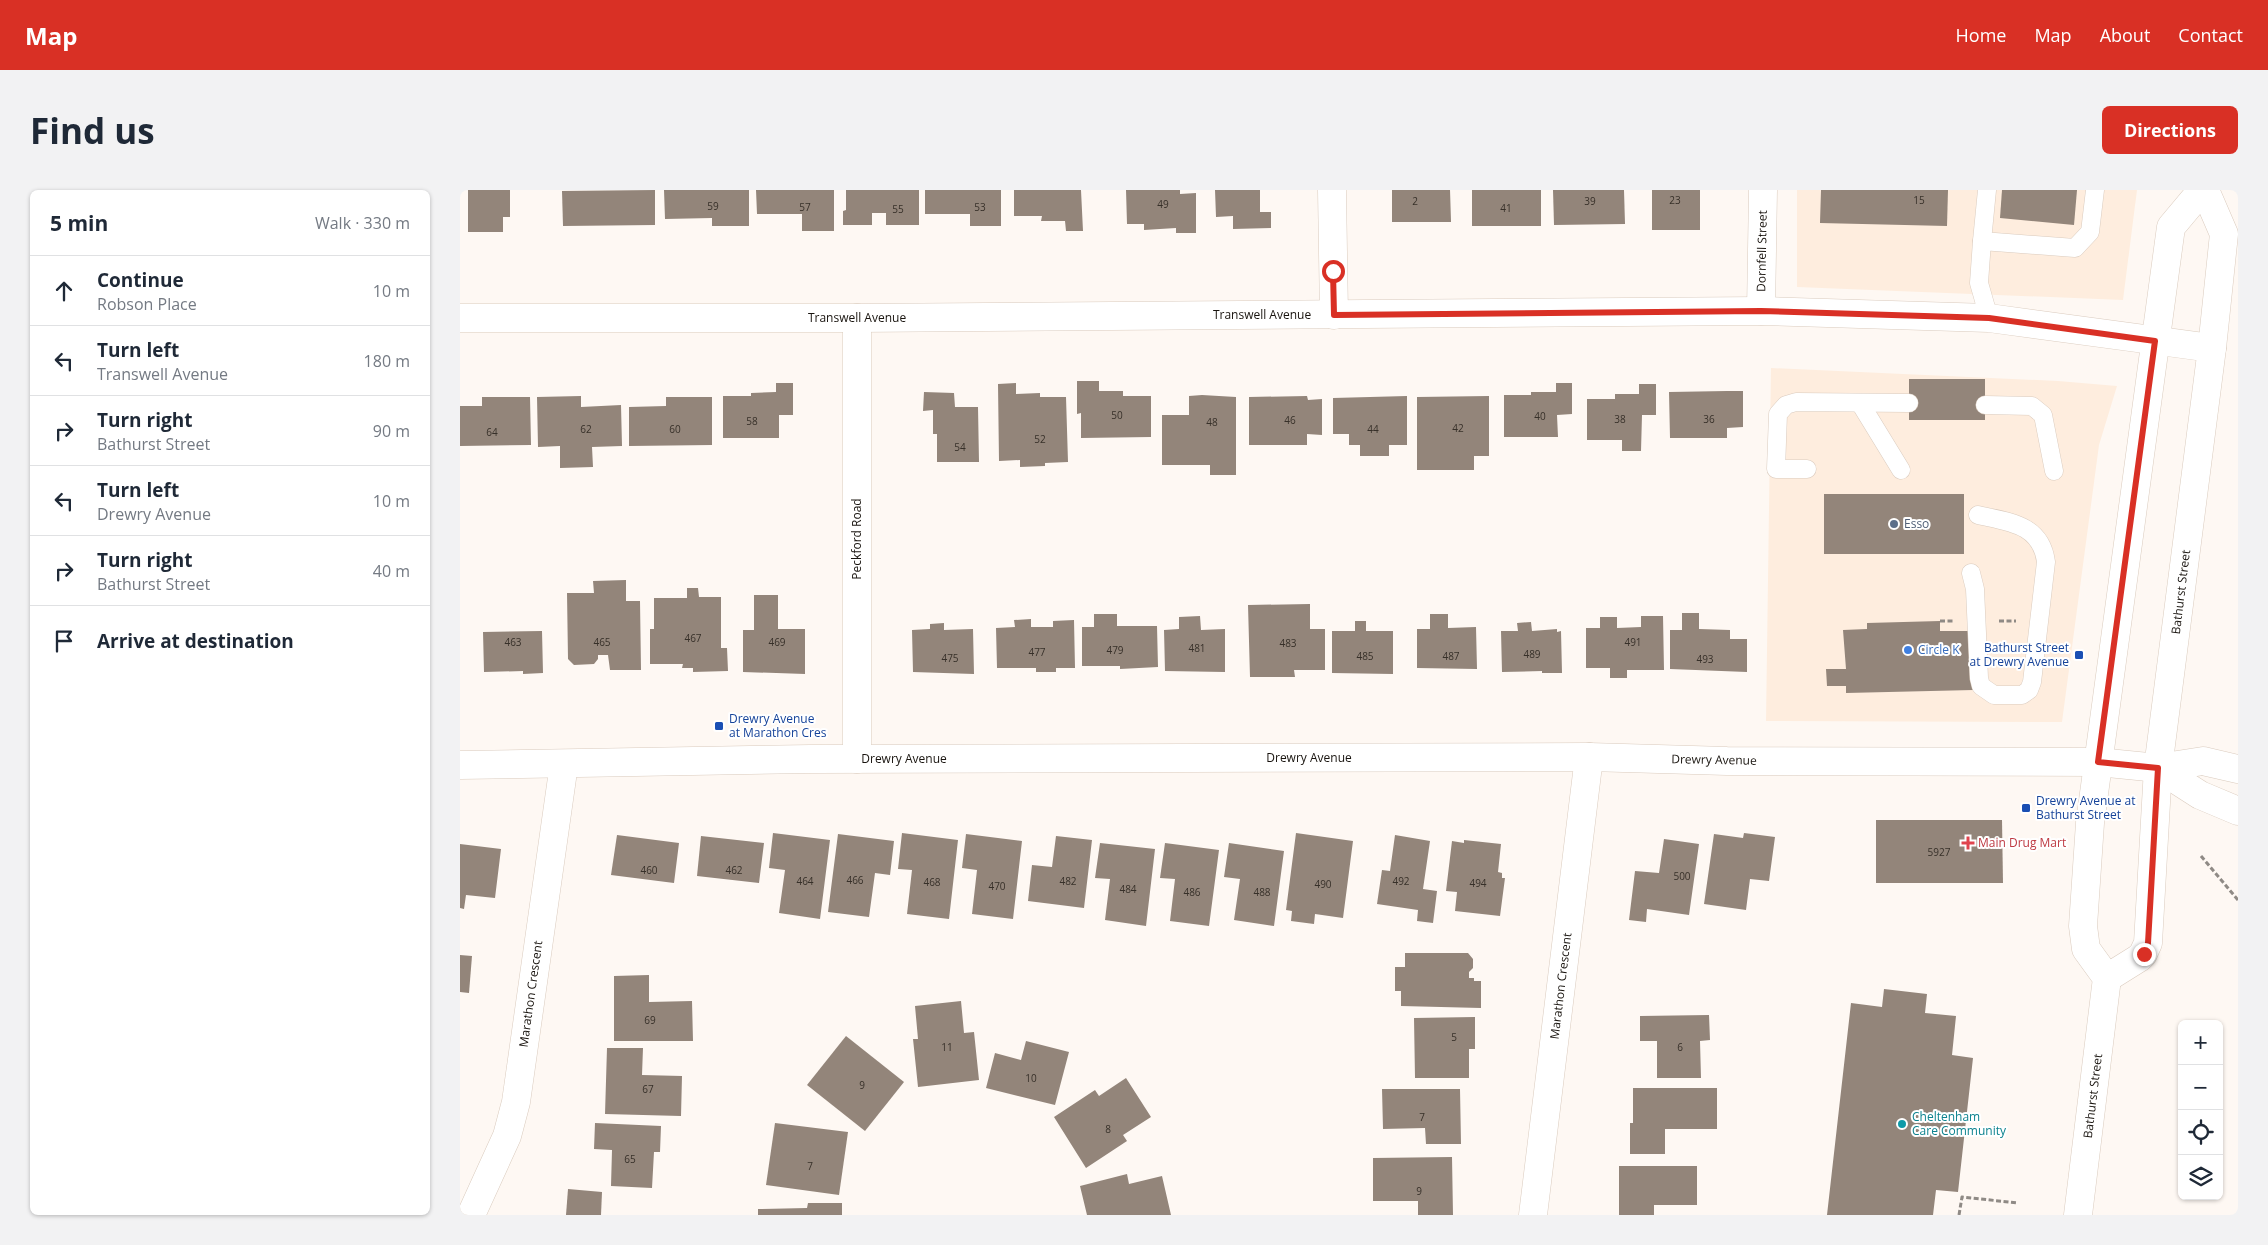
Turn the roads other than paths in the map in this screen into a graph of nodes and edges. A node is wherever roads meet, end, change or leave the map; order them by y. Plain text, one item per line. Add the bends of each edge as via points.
1 (1332, 190) edge
2 (1763, 190) edge
3 (1987, 190) edge
4 (2095, 190) edge
5 (2203, 190) edge
6 (1982, 241) junction
7 (1761, 311) junction
8 (1334, 315) junction
9 (460, 318) edge
10 (857, 318) junction
11 (1989, 318) junction
12 (2155, 341) junction
13 (2212, 348) junction
14 (1860, 403) junction
15 (1909, 403) dead end
16 (1985, 405) dead end
17 (1807, 469) dead end
18 (1901, 470) dead end
19 (2054, 471) dead end
20 (1978, 515) dead end
21 (1971, 573) dead end
22 (1589, 758) junction
23 (857, 759) junction
24 (2098, 762) junction
25 (460, 764) edge
26 (564, 764) junction
27 (2158, 768) junction
28 (2238, 768) edge
29 (2238, 811) edge
30 (2107, 978) junction
31 (471, 1215) edge
32 (1533, 1215) edge
33 (2078, 1215) edge

1 - 8 street
2 - 7 street, Dornfell Street
3 - 6 lane
4 - 6 lane via 2090,232 2075,248
5 - 12 street, Bathurst Street via 2171,227
5 - 13 street, Bathurst Street via 2224,234
6 - 11 lane via 1979,282
7 - 8 street, Transwell Avenue
7 - 11 street, Transwell Avenue
8 - 10 street, Transwell Avenue
9 - 10 street, Transwell Avenue
10 - 23 street, Peckford Road
11 - 12 street, Transwell Avenue
12 - 13 street, Transwell Avenue
12 - 24 street, Bathurst Street
13 - 27 street, Bathurst Street
14 - 15 lane
14 - 17 lane via 1796,402 1786,405 1778,414 1776,469
14 - 18 lane
16 - 19 lane via 2032,406 2044,415
20 - 21 lane via 2020,524 2041,544 2046,562 2032,682 2029,690 2022,694 1994,695 1981,686 1975,589
22 - 23 street, Drewry Avenue
22 - 24 street, Drewry Avenue
22 - 32 street, Marathon Crescent
23 - 26 street, Drewry Avenue
24 - 27 street, Drewry Avenue
24 - 30 street, Bathurst Street via 2083,926 2086,949
25 - 26 street, Drewry Avenue
26 - 31 street, Marathon Crescent via 516,1102 507,1136
27 - 28 street via 2203,761
27 - 29 street via 2200,795
27 - 30 street, Bathurst Street via 2148,943 2144,954
30 - 33 street, Bathurst Street

